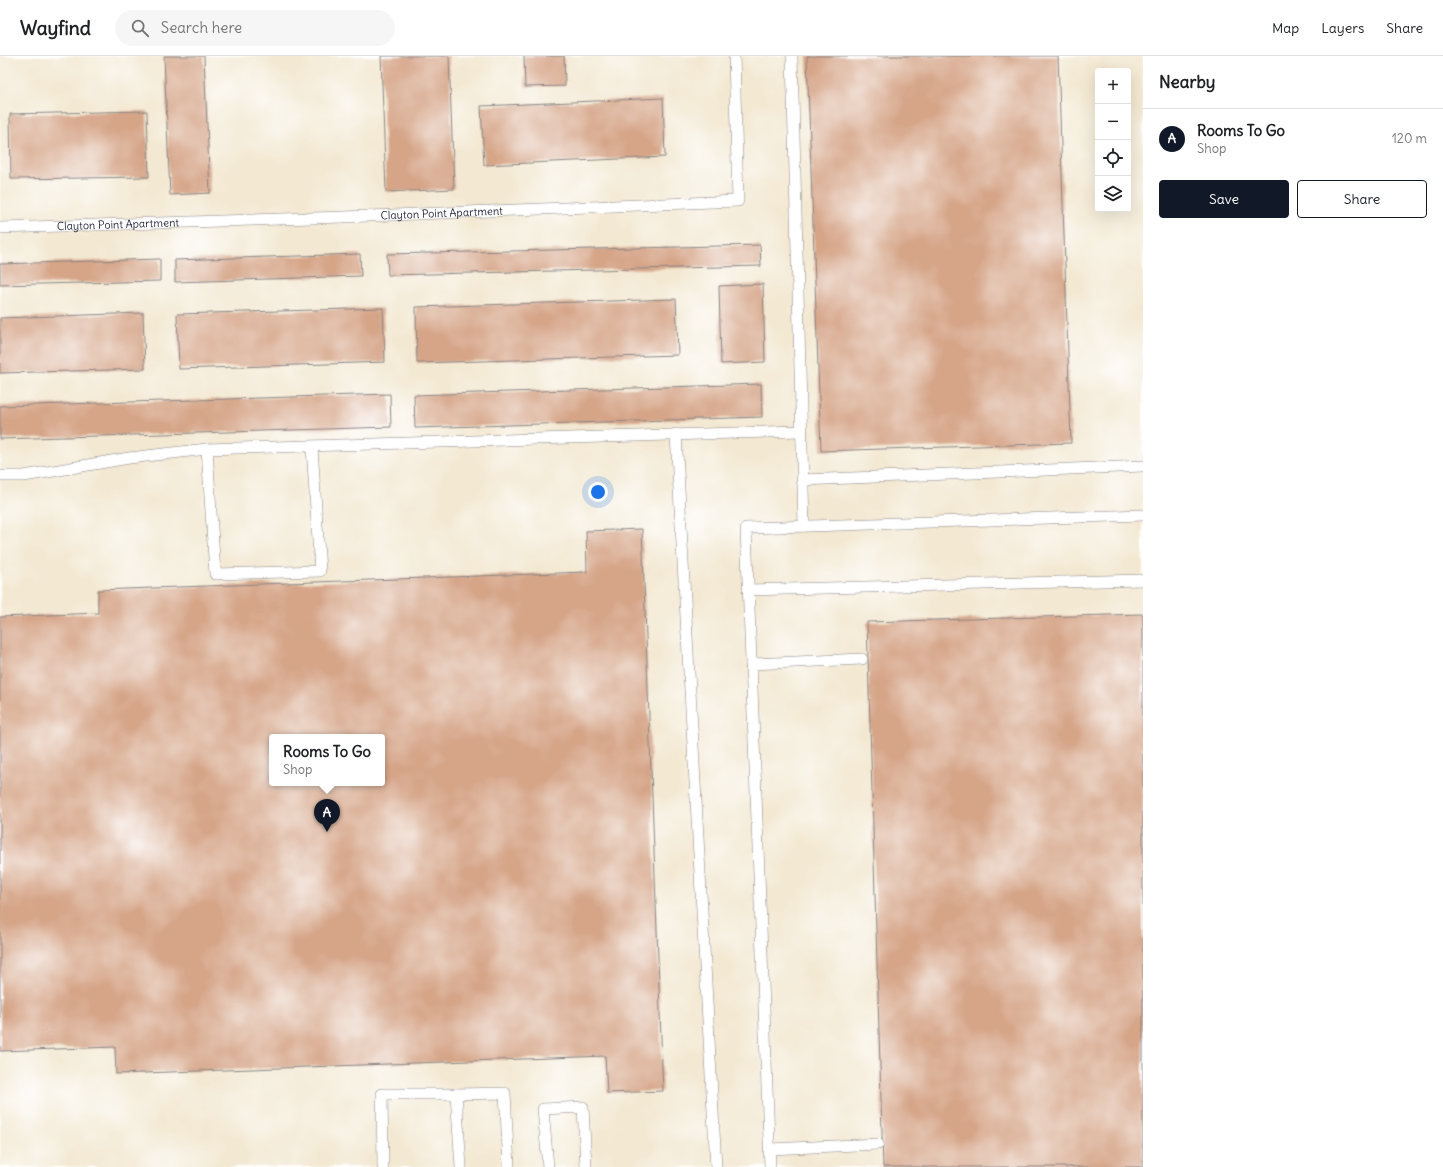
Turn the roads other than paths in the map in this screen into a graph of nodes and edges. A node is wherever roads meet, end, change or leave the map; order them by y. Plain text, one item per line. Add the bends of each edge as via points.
1 (734, 56) edge
2 (792, 56) edge
3 (0, 228) edge
4 (801, 431) junction
5 (676, 434) junction
6 (312, 446) junction
7 (207, 449) junction
8 (1143, 466) edge
9 (0, 476) edge
10 (802, 480) junction
11 (1143, 515) edge
12 (804, 526) junction
13 (1143, 580) edge
14 (748, 590) junction
15 (862, 658) dead end
16 (751, 664) junction
17 (456, 1094) junction
18 (878, 1144) dead end
19 (770, 1149) junction
20 (383, 1167) edge
21 (461, 1167) edge
22 (509, 1167) edge
23 (548, 1167) edge
24 (586, 1167) edge
25 (716, 1167) edge
26 (770, 1167) edge

1 - 3 lane, Clayton Point Apartment via 738,201
2 - 4 lane
4 - 5 lane
4 - 10 lane
5 - 6 lane
5 - 25 lane
6 - 7 lane
6 - 7 lane via 320,571 222,574 215,574
7 - 9 lane via 128,458 24,476
8 - 10 lane
10 - 12 lane
11 - 12 lane
12 - 14 lane via 746,528
13 - 14 lane
14 - 16 lane
15 - 16 lane
16 - 19 lane
17 - 20 lane via 382,1094
17 - 21 lane
17 - 22 lane via 505,1093
18 - 19 lane
19 - 26 lane
23 - 24 lane via 544,1108 583,1107

